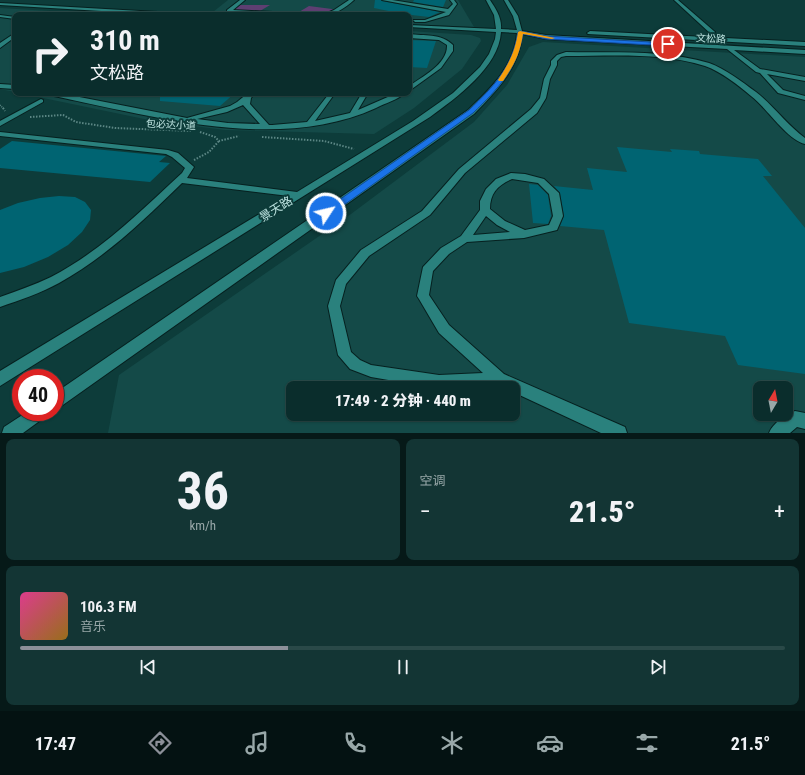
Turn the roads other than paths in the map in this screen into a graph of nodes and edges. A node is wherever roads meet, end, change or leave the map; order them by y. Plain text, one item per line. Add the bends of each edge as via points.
1 (243, 0) edge
2 (352, 0) edge
3 (384, 0) edge
4 (452, 0) edge
5 (488, 0) edge
6 (506, 0) edge
7 (676, 0) edge
8 (0, 4) edge
9 (84, 9) junction
10 (449, 11) junction
11 (77, 12) edge
12 (138, 12) edge
13 (245, 12) edge
14 (333, 12) edge
15 (0, 16) edge
16 (12, 18) edge
17 (412, 20) edge
18 (412, 26) edge
19 (499, 31) junction
20 (549, 31) dead end
21 (520, 32) junction
22 (580, 32) dead end
23 (713, 33) dead end
24 (412, 36) edge
25 (12, 37) edge
26 (805, 44) edge
27 (0, 46) edge
28 (730, 48) junction
29 (805, 52) edge
30 (764, 73) junction
31 (805, 78) edge
32 (0, 86) edge
33 (412, 86) edge
34 (12, 87) edge
35 (72, 96) edge
36 (250, 96) edge
37 (330, 96) dead end
38 (363, 96) edge
39 (397, 96) edge
40 (805, 98) edge
41 (41, 101) dead end
42 (352, 115) junction
43 (181, 119) junction
44 (0, 124) edge
45 (308, 125) junction
46 (267, 127) junction
47 (0, 134) edge
48 (12, 135) junction
49 (0, 142) edge
50 (805, 142) edge
51 (180, 180) junction
52 (300, 195) junction
53 (485, 210) junction
54 (524, 234) junction
55 (464, 239) junction
56 (0, 302) edge
57 (0, 379) edge
58 (499, 379) junction
59 (64, 396) edge
60 (27, 421) edge
61 (805, 421) edge
62 (10, 433) edge
63 (619, 433) edge
64 (777, 433) edge

1 - 13 street via 229,11
2 - 14 street
3 - 10 street
4 - 10 street via 455,4
5 - 19 street via 497,16
6 - 21 street via 517,16
7 - 23 street
8 - 9 street
9 - 11 street
9 - 12 street
10 - 17 street via 425,21
15 - 16 street
18 - 19 street, 文松路
19 - 21 street, 文松路
19 - 52 street, 景天路 via 494,48 466,86 444,104
20 - 21 street, 文松路
21 - 28 street, 文松路 via 546,37
21 - 59 street via 518,50 504,76 471,112
22 - 26 street, 文松路
24 - 33 street via 444,40 450,50 438,68
25 - 27 street
28 - 29 street, 文松路
28 - 30 street via 754,69
30 - 31 street
30 - 40 street via 774,88
32 - 34 street
35 - 43 street
36 - 43 street via 227,110
36 - 46 street via 246,104
37 - 45 street
38 - 42 street
39 - 42 street
41 - 44 street
42 - 45 street
43 - 46 street via 217,125
45 - 46 street
47 - 48 street
48 - 49 street
48 - 51 street via 168,152 190,167
50 - 58 street via 789,130 755,95 724,73 708,66 673,57 650,55 575,53 559,56 554,61 547,79 543,98 534,111 462,171 426,213 365,253 340,283 334,306 345,355 355,365 371,371 438,382
51 - 52 street
51 - 56 street via 115,241 90,260 54,282
52 - 57 street, 景天路
53 - 54 street via 501,223
53 - 54 street via 491,188 499,181 511,176 542,180 554,193 558,216 553,228
53 - 55 street
54 - 55 street
55 - 58 street via 445,251 427,270 423,296 444,329
58 - 63 street
60 - 62 street
61 - 64 street via 795,419

